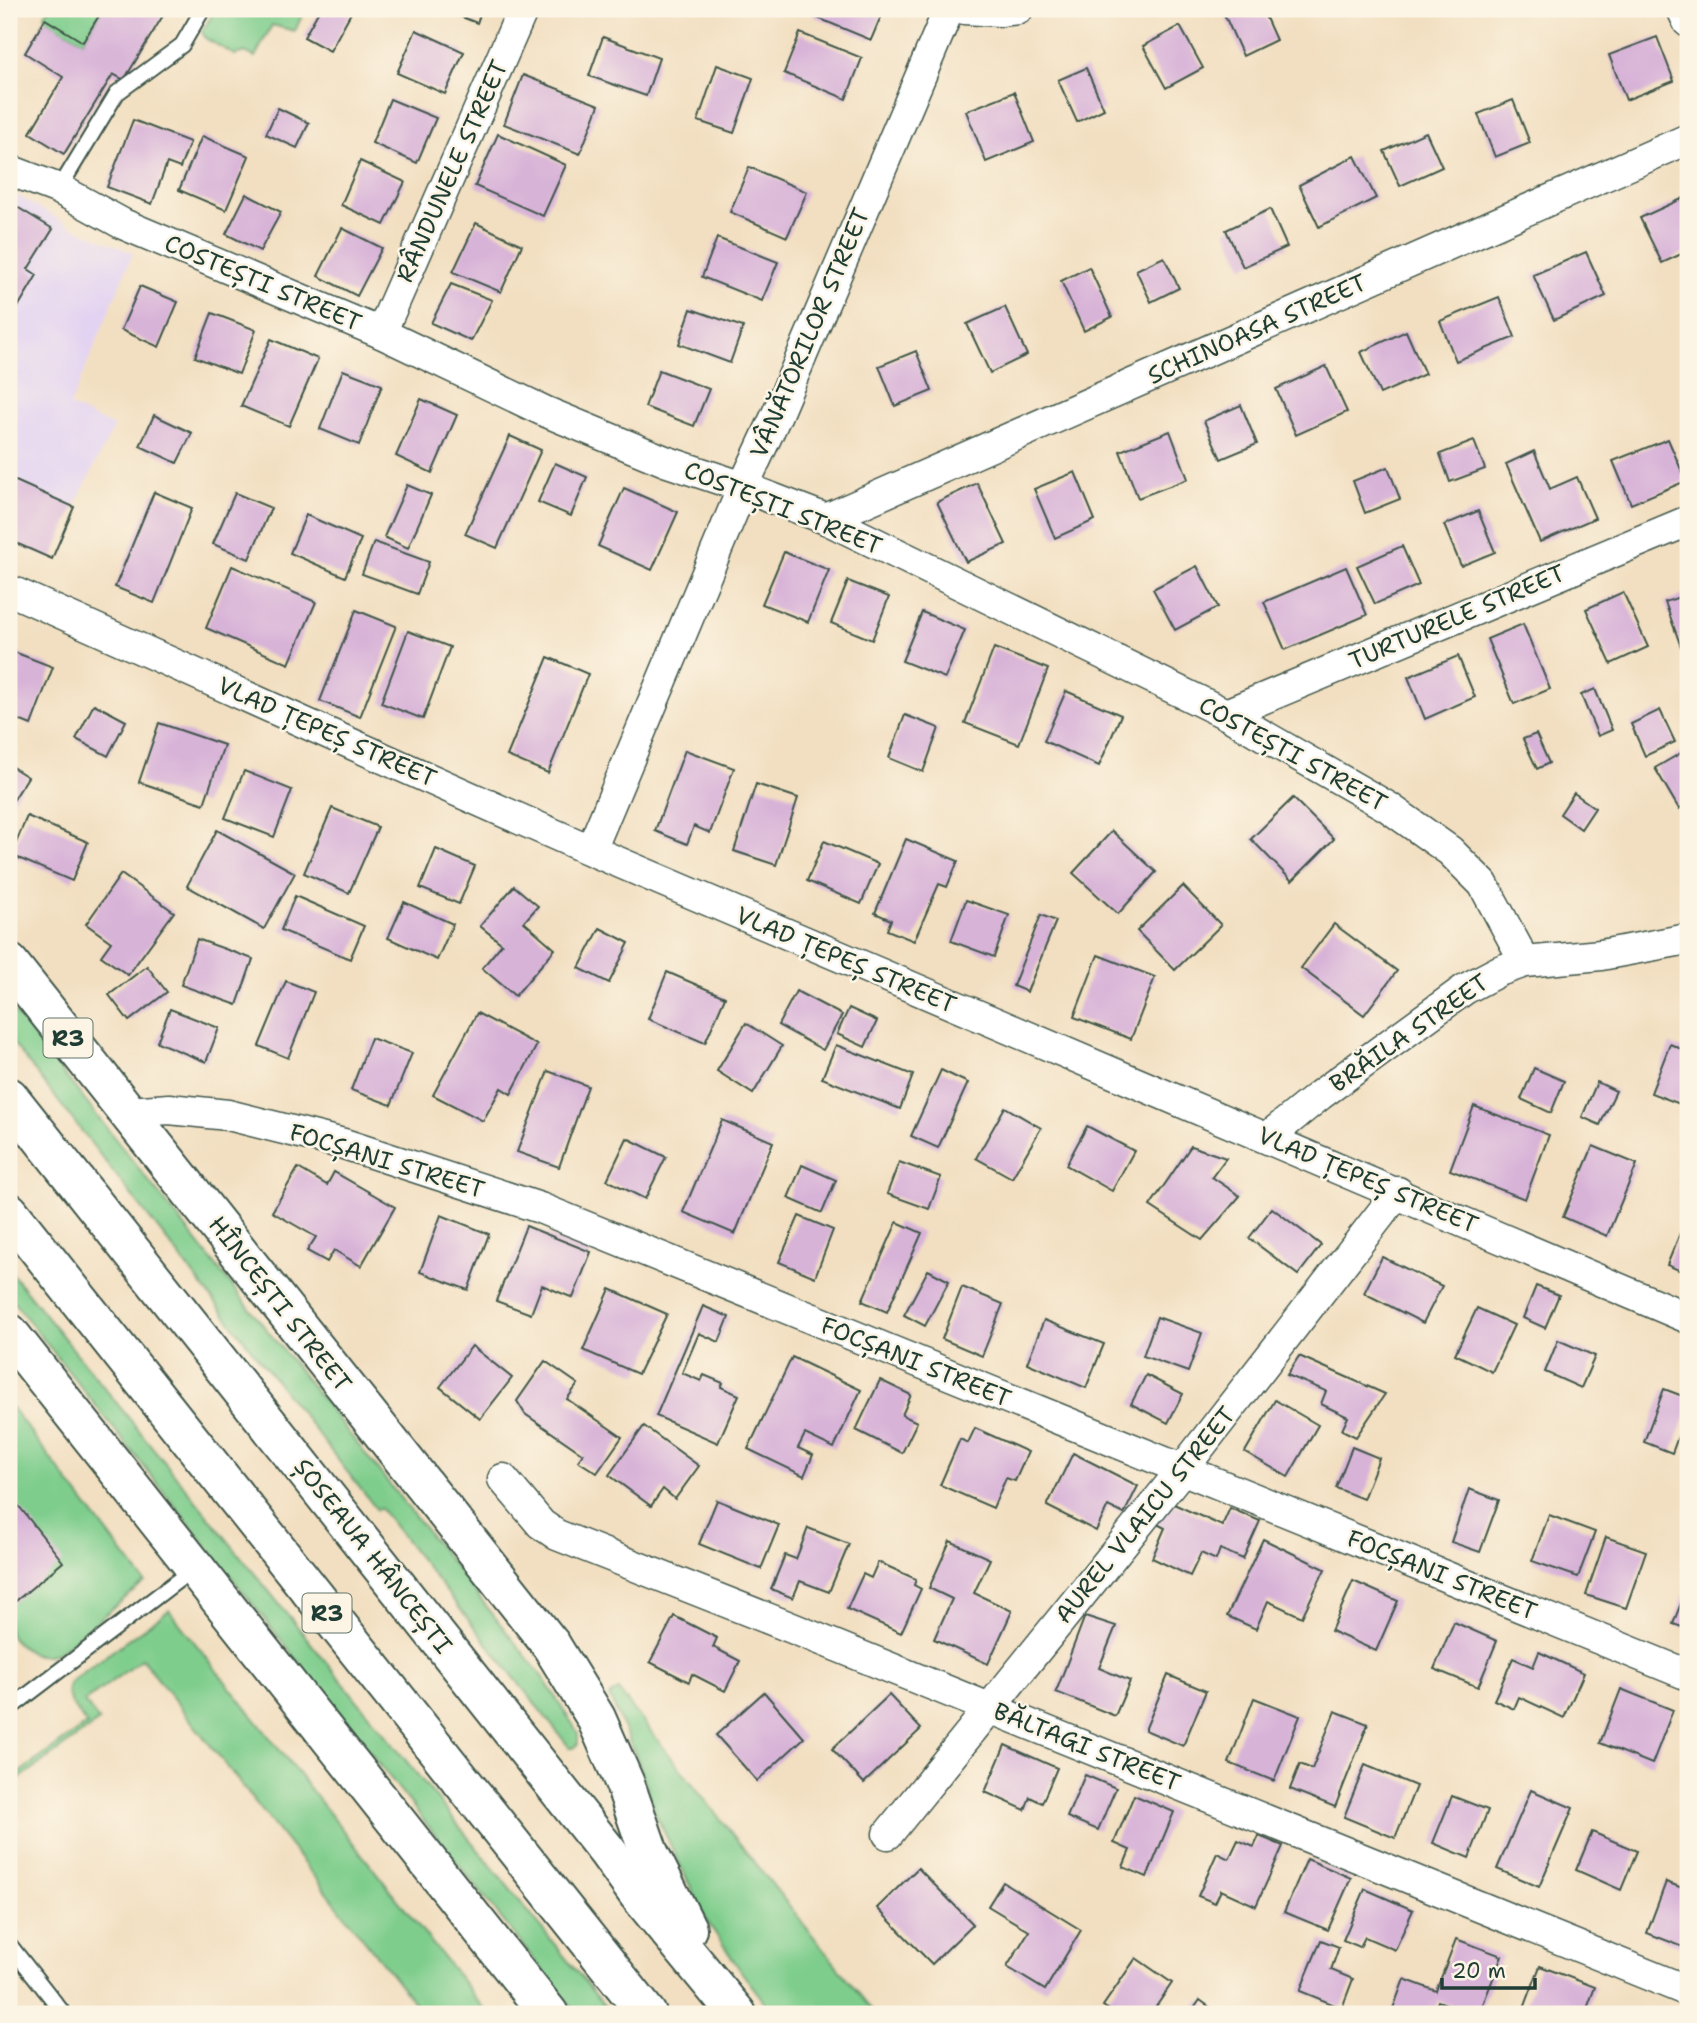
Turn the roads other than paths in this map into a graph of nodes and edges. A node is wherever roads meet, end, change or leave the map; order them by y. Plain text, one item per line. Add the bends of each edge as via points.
1 (202, 9) edge
2 (523, 9) edge
3 (949, 9) edge
4 (964, 9) edge
5 (1018, 9) edge
6 (1682, 9) edge
7 (1688, 22) edge
8 (1688, 139) edge
9 (9, 170) edge
10 (59, 189) junction
11 (381, 333) junction
12 (743, 487) junction
13 (826, 519) junction
14 (1688, 521) edge
15 (9, 590) edge
16 (1226, 714) junction
17 (591, 850) junction
18 (1688, 939) edge
19 (1525, 962) junction
20 (9, 963) edge
21 (9, 1097) edge
22 (128, 1112) junction
23 (1268, 1137) junction
24 (1398, 1192) junction
25 (9, 1212) edge
26 (1688, 1318) edge
27 (9, 1333) edge
28 (1182, 1470) junction
29 (503, 1479) dead end
30 (194, 1568) junction
31 (551, 1645) joint
32 (1688, 1675) edge
33 (990, 1708) junction
34 (9, 1709) edge
35 (888, 1834) dead end
36 (9, 1944) edge
37 (1688, 1991) edge
38 (64, 2014) edge
39 (548, 2014) edge
40 (647, 2014) edge
41 (738, 2014) edge

1 - 10 lane via 182,45 117,93
2 - 11 street, RÂNDUNELE STREET
3 - 12 street, VÂNĂTORILOR STREET
4 - 5 street
6 - 7 street
8 - 13 street, SCHINOASA STREET
9 - 10 street, COSTEȘTI STREET
10 - 11 street, COSTEȘTI STREET via 123,224
11 - 12 street, COSTEȘTI STREET via 544,411 665,461
12 - 13 street, COSTEȘTI STREET
12 - 17 street, VÂNĂTORILOR STREET
13 - 16 street, COSTEȘTI STREET
14 - 16 street, TURTURELE STREET
15 - 17 street, VLAD ȚEPEȘ STREET
16 - 19 street, COSTEȘTI STREET via 1388,807 1450,851 1483,884
17 - 23 street, VLAD ȚEPEȘ STREET
18 - 19 street, BRĂILA STREET via 1601,955
19 - 23 street, BRĂILA STREET via 1465,989
20 - 22 main road, HÎNCEȘTI STREET / R3
21 - 41 main road, ȘOSEAUA HÂNCEȘTI / R3 via 638,1894
22 - 28 street, FOCȘANI STREET via 169,1109 228,1115 344,1144 540,1209
22 - 31 main road, HÎNCEȘTI STREET / R3
23 - 24 street, VLAD ȚEPEȘ STREET
24 - 26 street, VLAD ȚEPEȘ STREET
24 - 28 street, AUREL VLAICU STREET
25 - 40 main road, R3
27 - 30 main road
28 - 32 street, FOCȘANI STREET
28 - 33 street, AUREL VLAICU STREET
29 - 33 street, BĂLTAGI STREET via 541,1524 557,1535
30 - 34 lane
30 - 39 main road
31 - 41 main road, ȘOSEAUA HÂNCEȘTI / R3 via 596,1718 649,1853 688,1932
33 - 35 street, AUREL VLAICU STREET
33 - 37 street, BĂLTAGI STREET
36 - 38 lane

